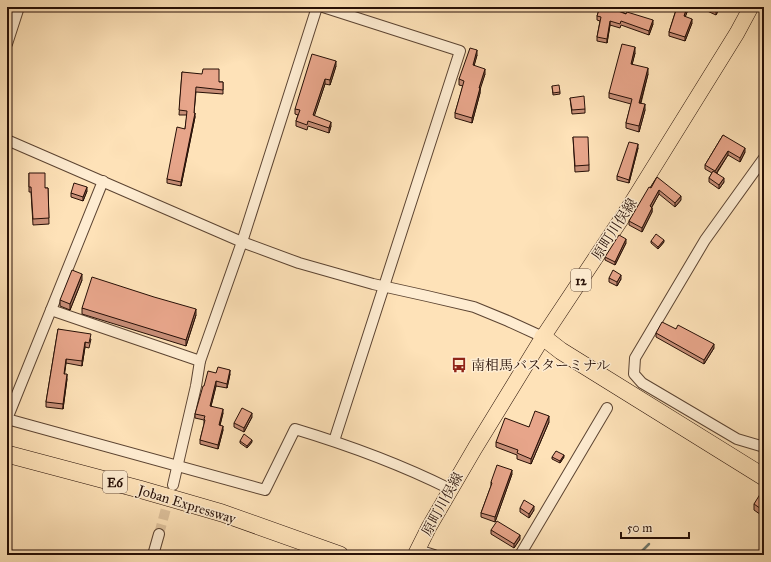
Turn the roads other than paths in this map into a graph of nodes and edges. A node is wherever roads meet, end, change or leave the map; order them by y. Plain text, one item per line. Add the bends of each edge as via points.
1 (19, 7) edge
2 (317, 7) edge
3 (323, 7) edge
4 (751, 7) edge
5 (7, 44) edge
6 (7, 140) edge
7 (764, 158) edge
8 (103, 181) junction
9 (242, 242) junction
10 (383, 287) junction
11 (51, 310) junction
12 (543, 337) junction
13 (200, 361) junction
14 (607, 408) dead end
15 (7, 419) edge
16 (334, 441) junction
17 (764, 447) edge
18 (7, 454) edge
19 (177, 466) junction
20 (764, 467) edge
21 (764, 477) edge
22 (173, 485) tunnel mouth
23 (450, 489) junction
24 (222, 513) junction
25 (159, 534) tunnel mouth
26 (417, 552) edge
27 (152, 555) edge
28 (324, 555) edge
29 (340, 555) edge
30 (434, 555) edge
31 (520, 555) edge

1 - 5 street
2 - 9 street
3 - 10 street via 460,51
4 - 12 main road, 原町川俣線 / 12 via 624,215
6 - 8 street
7 - 17 street via 705,240 635,358 634,374 642,383 730,436
8 - 9 street
8 - 11 street
9 - 10 street via 298,263
9 - 13 street
10 - 12 street via 474,307
10 - 16 street
11 - 13 street
11 - 15 street
12 - 20 highway via 565,345
12 - 21 highway via 561,351
12 - 23 main road, 原町川俣線 / 12
13 - 19 street
14 - 31 street
15 - 19 street
16 - 19 street via 295,429 266,490
16 - 23 street via 418,473
18 - 24 highway, Joban Expressway / E6
19 - 22 street
23 - 26 main road, 原町川俣線 / 12
24 - 28 highway via 261,532
24 - 29 highway, Joban Expressway / E6
25 - 27 street
26 - 30 street

